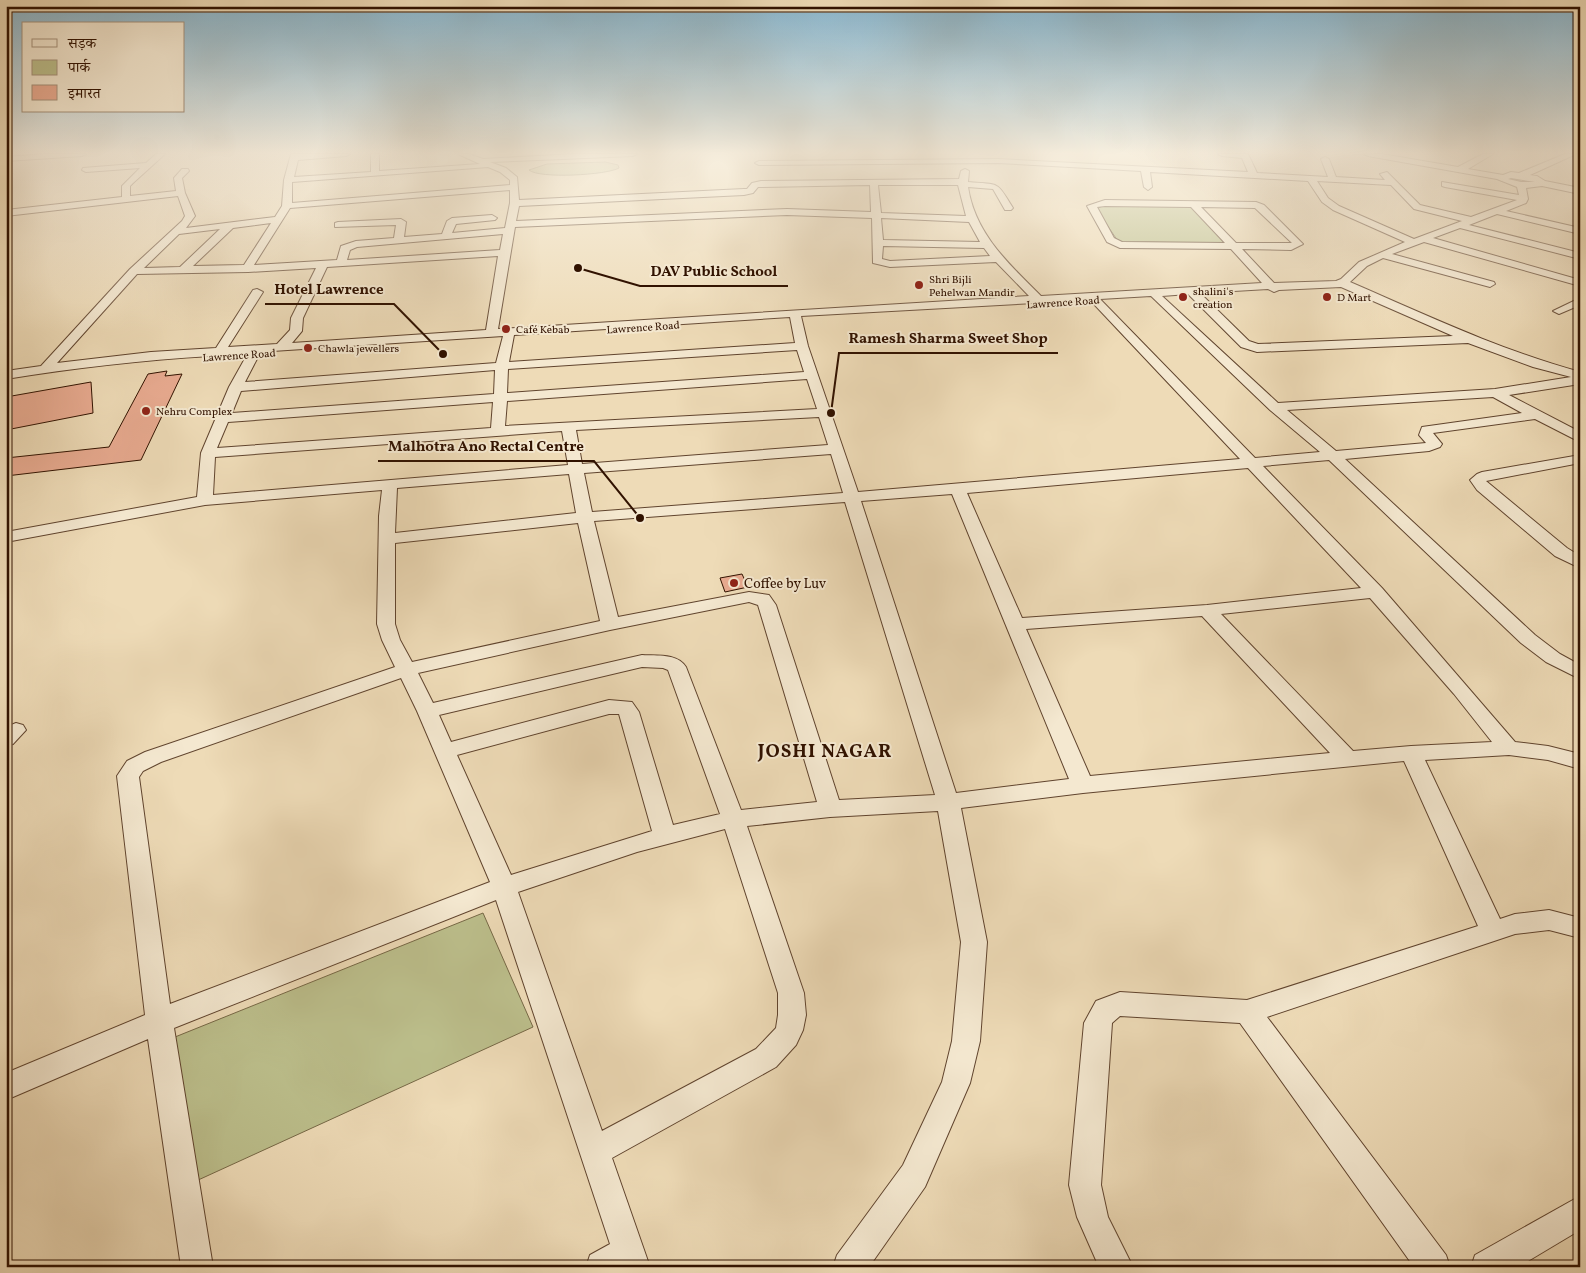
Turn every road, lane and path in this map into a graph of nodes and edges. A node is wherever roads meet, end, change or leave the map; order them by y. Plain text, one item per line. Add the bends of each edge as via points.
1 (188, 213) edge
2 (283, 213) edge
3 (513, 213) edge
4 (746, 213) edge
5 (820, 213) edge
6 (970, 213) edge
7 (1096, 213) edge
8 (1202, 213) edge
9 (1267, 213) edge
10 (1350, 213) edge
11 (1443, 213) edge
12 (1489, 213) edge
13 (1506, 213) edge
14 (876, 215) junction
15 (492, 218) dead end
16 (280, 219) junction
17 (971, 219) junction
18 (1470, 220) junction
19 (1459, 224) junction
20 (338, 225) dead end
21 (229, 226) junction
22 (510, 227) junction
23 (1580, 231) edge
24 (175, 232) junction
25 (446, 236) junction
26 (399, 240) junction
27 (1418, 240) junction
28 (878, 243) junction
29 (985, 245) junction
30 (1233, 246) junction
31 (504, 253) junction
32 (1384, 255) junction
33 (1580, 256) edge
34 (998, 259) junction
35 (341, 264) junction
36 (323, 265) junction
37 (246, 268) junction
38 (184, 269) junction
39 (134, 271) junction
40 (1342, 283) junction
41 (1580, 283) edge
42 (1490, 284) dead end
43 (1275, 288) junction
44 (257, 292) dead end
45 (1194, 294) junction
46 (1156, 296) junction
47 (1039, 300) junction
48 (1096, 300) junction
49 (1580, 302) edge
50 (1559, 311) dead end
51 (796, 317) junction
52 (631, 325) junction
53 (492, 332) junction
54 (509, 336) junction
55 (1470, 339) junction
56 (802, 346) junction
57 (280, 348) junction
58 (218, 354) junction
59 (253, 355) junction
60 (502, 366) junction
61 (44, 371) junction
62 (6, 375) edge
63 (811, 375) junction
64 (1580, 376) edge
65 (6, 380) edge
66 (1580, 380) edge
67 (236, 387) junction
68 (1495, 393) junction
69 (499, 396) junction
70 (1275, 407) junction
71 (825, 413) junction
72 (1537, 415) junction
73 (223, 418) junction
74 (568, 426) junction
75 (498, 431) junction
76 (1580, 438) edge
77 (835, 449) junction
78 (208, 453) junction
79 (1332, 455) junction
80 (1580, 459) edge
81 (1250, 462) junction
82 (575, 469) junction
83 (390, 485) junction
84 (958, 489) junction
85 (850, 497) junction
86 (205, 500) junction
87 (585, 517) junction
88 (6, 537) edge
89 (388, 538) junction
90 (1580, 563) edge
91 (1376, 592) junction
92 (1207, 610) junction
93 (610, 624) junction
94 (1014, 624) junction
95 (405, 670) junction
96 (1580, 674) edge
97 (427, 711) junction
98 (1509, 748) junction
99 (444, 751) junction
100 (1411, 753) junction
101 (1346, 758) junction
102 (1580, 762) edge
103 (1083, 785) junction
104 (948, 802) junction
105 (830, 809) junction
106 (733, 819) junction
107 (665, 836) junction
108 (504, 887) junction
109 (1580, 928) edge
110 (1493, 930) junction
111 (1246, 1012) junction
112 (159, 1021) junction
113 (6, 1086) edge
114 (594, 1152) junction
115 (1580, 1212) edge
116 (632, 1259) edge
117 (197, 1267) edge
118 (602, 1267) edge
119 (849, 1267) edge
120 (1117, 1267) edge
121 (1434, 1267) edge
122 (1486, 1267) edge

1 - 24 street via 190,219
2 - 16 street
3 - 22 street
4 - 22 street
5 - 14 street
6 - 17 street
7 - 30 street via 1115,244
8 - 30 street
9 - 30 street via 1298,244 1291,247
10 - 27 street
11 - 18 street
12 - 18 street
13 - 23 street
14 - 17 street
14 - 28 street
15 - 25 street via 453,220
16 - 21 street
16 - 37 street
17 - 29 street
18 - 19 street
19 - 27 street
19 - 33 street
20 - 26 street via 399,221 402,223
21 - 24 street
21 - 38 street
22 - 25 street
22 - 31 street
24 - 39 street
25 - 26 street
26 - 35 street via 348,246
27 - 32 street
27 - 41 street
28 - 29 street
28 - 34 street via 877,261 884,263
29 - 34 street
30 - 43 street
31 - 35 street
31 - 53 street
32 - 40 street via 1363,264
32 - 42 street
34 - 47 street
35 - 36 street
36 - 37 street
36 - 57 street via 297,318 296,331
37 - 38 street
38 - 39 street
39 - 61 street
40 - 43 street, Lawrence Road
40 - 55 street
43 - 45 street, Lawrence Road
43 - 47 street, Lawrence Road
44 - 58 street
45 - 46 street, Lawrence Road
45 - 55 street via 1245,344 1256,348
46 - 48 street, Lawrence Road
46 - 70 street
47 - 52 street, Lawrence Road
48 - 51 street, Lawrence Road
48 - 81 street
49 - 50 street
51 - 52 street, Lawrence Road
51 - 56 street
52 - 53 street, Lawrence Road
52 - 54 street, Lawrence Road
53 - 57 street, Lawrence Road
54 - 59 street, Lawrence Road
54 - 60 street
55 - 64 street via 1506,354
56 - 60 street
56 - 63 street
57 - 58 street, Lawrence Road
58 - 59 street, Lawrence Road
58 - 61 street, Lawrence Road
59 - 67 street
60 - 67 street
60 - 69 street
61 - 62 street, Lawrence Road
61 - 65 street, Lawrence Road
63 - 69 street
63 - 71 street
66 - 68 street
67 - 73 street
68 - 70 street
68 - 72 street
69 - 73 street
69 - 75 street
70 - 79 street
71 - 74 street
71 - 77 street
72 - 76 street
72 - 79 street via 1427,430 1426,435 1435,444 1429,447
73 - 78 street
74 - 75 street
74 - 82 street
75 - 78 street
77 - 82 street
77 - 85 street
78 - 86 street
79 - 81 street
79 - 96 street via 1528,639
80 - 90 street via 1478,480 1482,487 1561,552
81 - 84 street
81 - 91 street
82 - 83 street
82 - 87 street
83 - 86 street
83 - 89 street
84 - 85 street
84 - 94 street
85 - 87 street
85 - 104 street
86 - 88 street
87 - 89 street
87 - 93 street
89 - 95 street via 386,624
91 - 92 street
91 - 98 street
92 - 94 street
92 - 101 street
93 - 95 street
93 - 105 street via 749,597 763,599
94 - 103 street
95 - 97 street
95 - 112 street via 153,757 130,770 128,776
97 - 99 street
97 - 106 street via 642,662 667,662 676,667
98 - 100 street
98 - 102 street via 1548,753
99 - 107 street via 609,707 624,707 629,712
99 - 108 street
100 - 101 street
100 - 110 street
101 - 103 street
103 - 104 street
104 - 105 street
104 - 119 street via 974,942 966,1041 956,1083 914,1176
105 - 106 street
106 - 107 street
106 - 114 street via 791,993 791,1032 766,1058
107 - 108 street
108 - 112 street
108 - 114 street
109 - 110 street via 1549,920 1534,920
110 - 111 street
111 - 120 street via 1120,1004 1108,1006 1102,1013 1098,1023 1085,1185 1094,1224
111 - 121 street
112 - 113 street
112 - 117 street
114 - 116 street
115 - 122 street
116 - 118 street

